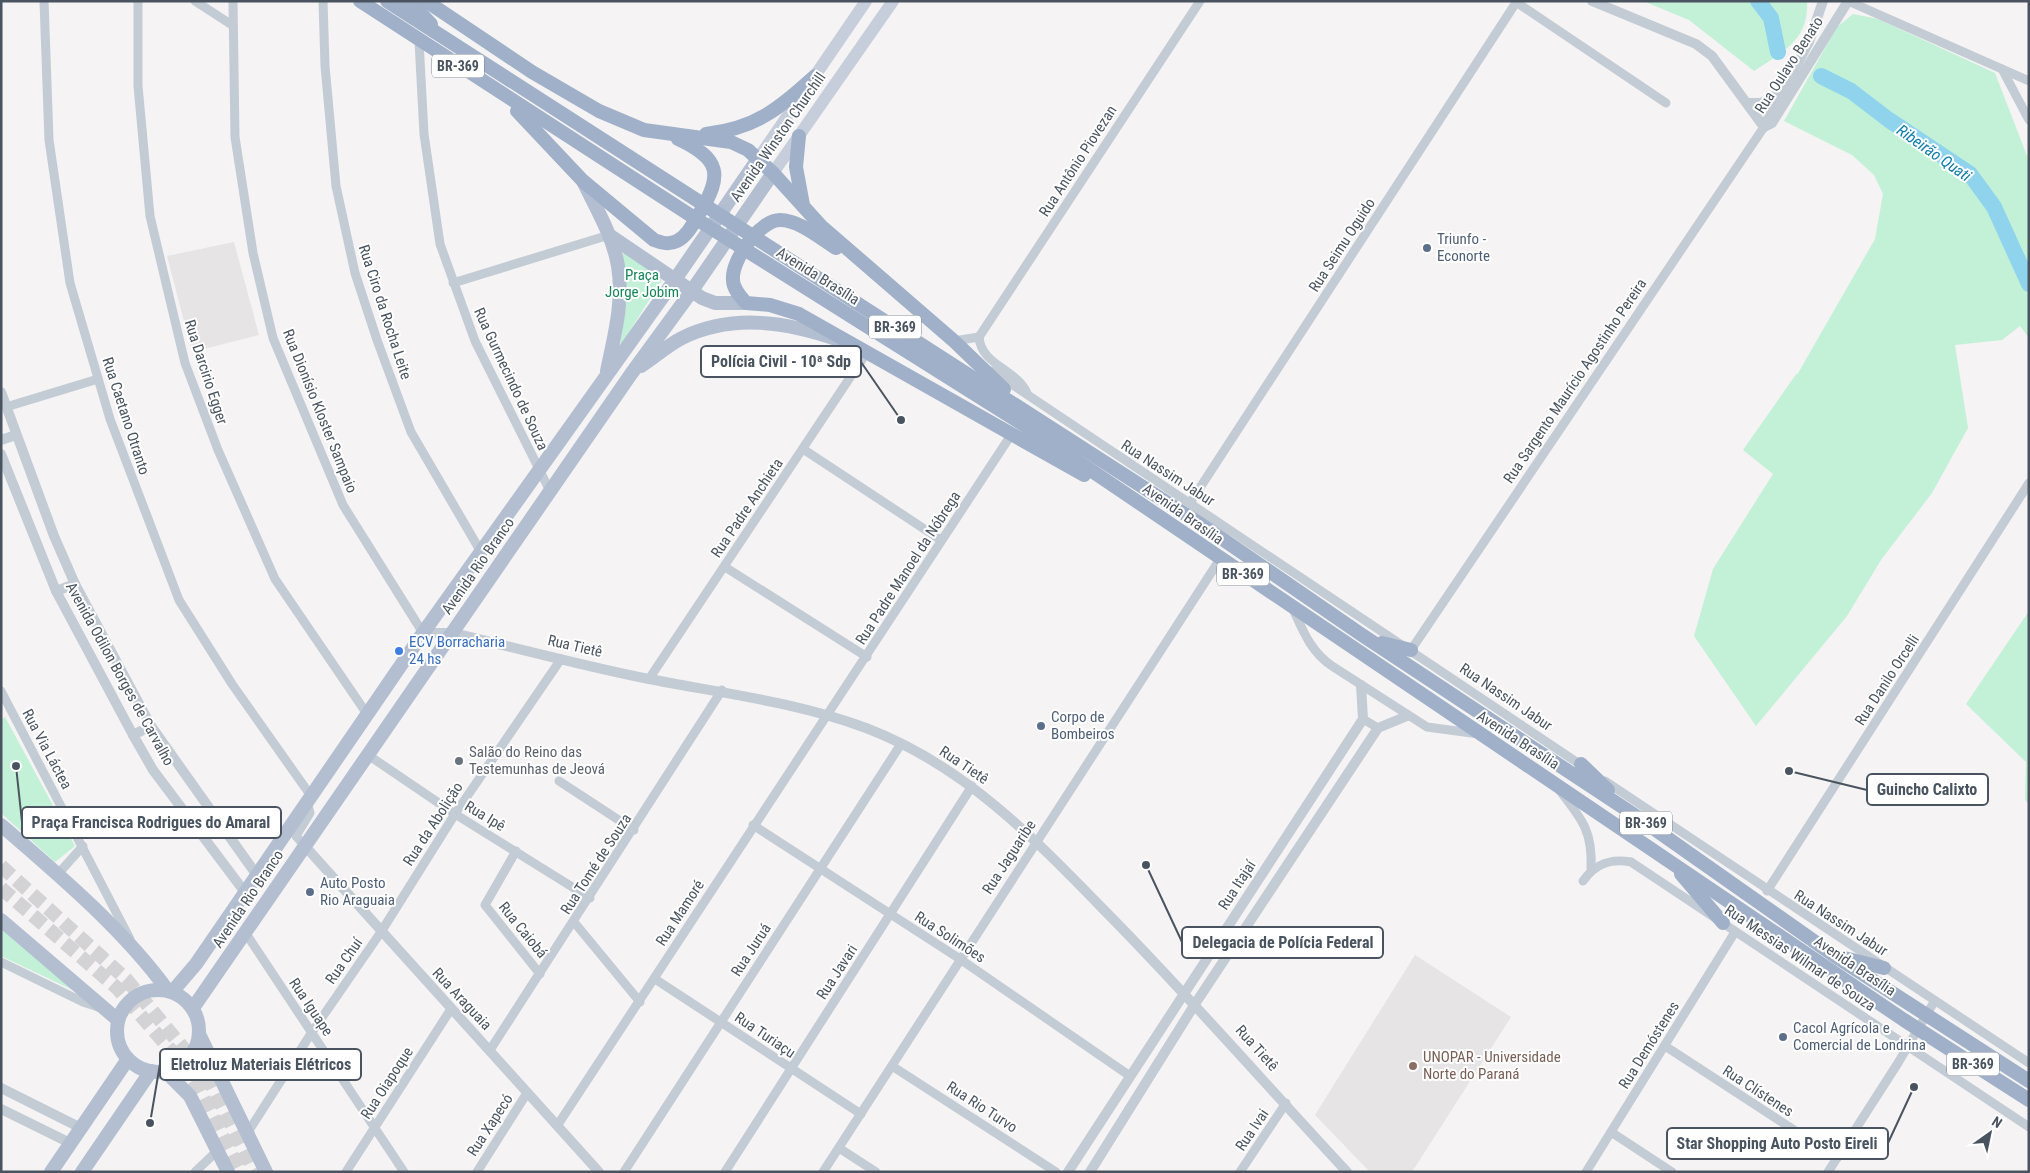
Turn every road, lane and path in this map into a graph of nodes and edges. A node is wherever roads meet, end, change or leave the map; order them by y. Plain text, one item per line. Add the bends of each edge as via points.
1 (44, 1) edge
2 (138, 1) edge
3 (195, 1) edge
4 (233, 1) edge
5 (323, 1) edge
6 (360, 1) edge
7 (387, 1) edge
8 (410, 1) edge
9 (426, 1) edge
10 (866, 1) edge
11 (892, 1) edge
12 (1200, 1) edge
13 (1592, 1) edge
14 (1823, 1) edge
15 (1848, 1) edge
16 (1517, 2) edge
17 (232, 25) junction
18 (419, 41) junction
19 (447, 41) junction
20 (2002, 69) junction
21 (815, 76) junction
22 (2029, 81) edge
23 (497, 91) junction
24 (1782, 91) junction
25 (1666, 103) dead end
26 (1747, 103) junction
27 (2026, 104) edge
28 (2029, 120) edge
29 (1764, 127) junction
30 (668, 134) junction
31 (799, 136) junction
32 (688, 137) junction
33 (758, 159) junction
34 (773, 173) junction
35 (583, 181) junction
36 (804, 209) junction
37 (610, 235) junction
38 (872, 270) junction
39 (674, 281) junction
40 (453, 283) junction
41 (691, 292) junction
42 (746, 303) junction
43 (979, 337) junction
44 (954, 341) junction
45 (863, 350) junction
46 (967, 355) junction
47 (631, 374) junction
48 (606, 377) junction
49 (98, 379) junction
50 (1, 392) edge
51 (1028, 396) junction
52 (6, 407) junction
53 (1030, 413) junction
54 (16, 435) junction
55 (1012, 435) junction
56 (1, 440) edge
57 (803, 449) junction
58 (1, 454) edge
59 (539, 471) junction
60 (2029, 483) edge
61 (550, 490) junction
62 (1190, 503) junction
63 (1156, 515) junction
64 (941, 540) junction
65 (481, 552) junction
66 (1220, 559) junction
67 (725, 567) junction
68 (75, 584) junction
69 (56, 591) junction
70 (1291, 606) junction
71 (423, 632) junction
72 (452, 633) junction
73 (1362, 635) junction
74 (1411, 650) junction
75 (867, 657) junction
76 (561, 659) junction
77 (649, 679) junction
78 (1361, 685) junction
79 (722, 690) junction
80 (1, 691) edge
81 (367, 714) junction
82 (828, 716) junction
83 (1406, 716) junction
84 (1362, 719) junction
85 (151, 726) junction
86 (1378, 728) junction
87 (1479, 734) junction
88 (133, 735) junction
89 (901, 744) junction
90 (368, 755) junction
91 (1581, 764) junction
92 (560, 781) dead end
93 (1552, 781) junction
94 (972, 786) junction
95 (309, 799) junction
96 (455, 814) junction
97 (1636, 816) junction
98 (1, 825) edge
99 (753, 825) junction
100 (634, 830) junction
101 (1036, 840) junction
102 (304, 845) junction
103 (83, 846) junction
104 (516, 851) junction
105 (1667, 858) junction
106 (821, 868) junction
107 (1591, 869) junction
108 (58, 874) junction
109 (256, 874) junction
110 (1583, 881) dead end
111 (244, 891) junction
112 (1768, 891) junction
113 (590, 898) junction
114 (890, 915) junction
115 (1, 920) edge
116 (574, 922) junction
117 (1722, 923) junction
118 (246, 932) junction
119 (381, 932) junction
120 (1735, 932) junction
121 (138, 954) junction
122 (1835, 956) junction
123 (960, 959) junction
124 (1, 962) edge
125 (1884, 968) junction
126 (540, 974) junction
127 (655, 979) junction
128 (170, 991) junction
129 (1185, 992) junction
130 (640, 1002) junction
131 (1934, 1002) junction
132 (1195, 1004) junction
133 (101, 1007) junction
134 (193, 1008) junction
135 (451, 1009) junction
136 (1926, 1016) junction
137 (118, 1020) junction
138 (722, 1022) junction
139 (1918, 1029) junction
140 (312, 1032) junction
141 (200, 1036) junction
142 (1665, 1046) junction
143 (1908, 1046) junction
144 (490, 1050) junction
145 (128, 1059) junction
146 (2029, 1063) edge
147 (892, 1066) junction
148 (792, 1069) junction
149 (158, 1071) junction
150 (1130, 1076) junction
151 (2029, 1081) edge
152 (1, 1088) edge
153 (527, 1093) junction
154 (2029, 1100) edge
155 (1286, 1103) junction
156 (1, 1109) edge
157 (861, 1114) junction
158 (556, 1126) junction
159 (2029, 1127) edge
160 (81, 1128) junction
161 (375, 1128) junction
162 (248, 1132) junction
163 (1611, 1132) junction
164 (70, 1143) junction
165 (839, 1148) junction
166 (218, 1150) junction
167 (1837, 1158) junction
168 (1342, 1170) edge
169 (51, 1172) edge
170 (82, 1172) edge
171 (195, 1172) edge
172 (228, 1172) edge
173 (266, 1172) edge
174 (346, 1172) edge
175 (404, 1172) edge
176 (477, 1172) edge
177 (599, 1172) edge
178 (624, 1172) edge
179 (724, 1172) edge
180 (823, 1172) edge
181 (876, 1172) edge
182 (1056, 1172) edge
183 (1068, 1172) edge
184 (1090, 1172) edge
185 (1240, 1172) edge
186 (1586, 1172) edge
187 (1672, 1172) edge
188 (1828, 1172) edge

1 - 49 street, Rua Caetano Otranto via 49,140 70,283
2 - 81 street, Rua Darcirio Egger via 138,86 150,216 184,359 218,450 276,579
3 - 17 street
4 - 17 street, Rua Dionísio Kloster Sampaio
5 - 65 street, Rua Ciro da Rocha Leite via 325,66 336,186 356,273 411,432
6 - 18 highway, Avenida Brasília / BR-369
7 - 19 highway, Avenida Brasília / BR-369
8 - 19 highway
9 - 30 highway via 532,72 599,111 644,130
10 - 21 main road, Avenida Winston Churchill
11 - 31 main road, Avenida Winston Churchill
12 - 43 street, Rua Antônio Piovezan
13 - 26 street via 1696,44 1712,56
14 - 24 street, Rua Oulavo Benato via 1809,42
15 - 20 street
15 - 29 street, Rua Oulavo Benato via 1772,123
16 - 25 street
16 - 62 street, Rua Seimu Oguido
17 - 71 street, Rua Dionísio Kloster Sampaio via 235,137 254,254 273,338 343,505
18 - 23 highway, Avenida Brasília / BR-369
18 - 40 street, Rua Gurmecindo de Souza via 424,134 440,244
19 - 53 highway, Avenida Brasília / BR-369
20 - 22 street
20 - 27 street
21 - 32 highway via 777,110 750,124
21 - 33 main road, Avenida Winston Churchill
23 - 35 highway
23 - 63 highway, Avenida Brasília / BR-369 via 1021,423
24 - 26 street via 1761,103
24 - 29 street, Rua Oulavo Benato
26 - 29 street
27 - 28 street
29 - 74 street, Rua Sargento Maurício Agostinho Pereira
30 - 32 highway
30 - 35 highway via 702,152 716,178 711,195 688,231 677,241 669,244 654,240
31 - 34 main road, Avenida Winston Churchill
31 - 36 highway via 796,167
32 - 33 highway via 731,142
33 - 34 highway
33 - 39 main road, Avenida Winston Churchill
34 - 36 highway
34 - 41 main road, Avenida Winston Churchill
35 - 37 main road
36 - 38 highway
37 - 39 main road
37 - 40 street
37 - 48 main road via 620,282 616,328
38 - 42 highway via 796,224 787,220 771,222 759,230 734,268 734,287
38 - 44 highway
39 - 41 main road
39 - 48 main road, Avenida Rio Branco
40 - 59 street, Rua Gurmecindo de Souza via 475,341
41 - 42 main road via 715,303
41 - 47 main road, Avenida Rio Branco
42 - 45 highway via 786,308
43 - 44 street
43 - 51 street via 983,353 1020,381
44 - 46 highway
45 - 47 main road via 790,326 771,322 737,323 712,327 681,338
45 - 55 highway
45 - 57 street, Rua Padre Anchieta
46 - 51 street, Rua Nassim Jabur
46 - 53 highway
47 - 61 main road, Avenida Rio Branco
48 - 59 main road, Avenida Rio Branco
49 - 52 street
49 - 95 street, Rua Caetano Otranto via 116,437 179,600
50 - 52 street, Avenida Odilon Borges de Carvalho
51 - 62 street, Rua Nassim Jabur
52 - 54 street, Avenida Odilon Borges de Carvalho
53 - 73 highway, Avenida Brasília / BR-369 via 1202,524
54 - 56 street
54 - 68 street, Avenida Odilon Borges de Carvalho
55 - 63 highway
55 - 64 street, Rua Padre Manoel da Nóbrega
57 - 64 street
57 - 67 street, Rua Padre Anchieta
58 - 69 street, Avenida Odilon Borges de Carvalho
59 - 61 street, Rua Gurmecindo de Souza
59 - 65 main road, Avenida Rio Branco
60 - 112 street, Rua Danilo Orcelli
61 - 72 main road, Avenida Rio Branco
62 - 74 street, Rua Nassim Jabur
63 - 66 highway, Avenida Brasília / BR-369
64 - 75 street, Rua Padre Manoel da Nóbrega
65 - 71 main road, Avenida Rio Branco
66 - 70 highway, Avenida Brasília / BR-369
66 - 101 street, Rua Jaguaribe
67 - 75 street
67 - 77 street, Rua Padre Anchieta
68 - 69 street
68 - 85 street, Avenida Odilon Borges de Carvalho
69 - 88 street, Avenida Odilon Borges de Carvalho
70 - 78 street via 1319,656
70 - 87 highway, Avenida Brasília / BR-369
71 - 72 street, Rua Tietê
71 - 81 main road, Avenida Rio Branco
72 - 76 street, Rua Tietê
72 - 90 main road, Avenida Rio Branco
73 - 74 highway
73 - 97 highway, Avenida Brasília / BR-369
74 - 91 street, Rua Nassim Jabur
75 - 82 street, Rua Padre Manoel da Nóbrega
76 - 77 street, Rua Tietê
76 - 96 street, Rua da Abolição
77 - 79 street, Rua Tietê
78 - 83 street
78 - 84 street
79 - 82 street, Rua Tietê
79 - 100 street, Rua Tomé de Souza
80 - 103 street, Rua Via Láctea
81 - 95 main road, Avenida Rio Branco
82 - 89 street, Rua Tietê
82 - 99 street, Rua Mamoré
83 - 86 street
83 - 87 street via 1432,729
84 - 86 street
84 - 129 street, Rua Itajaí
85 - 88 street
85 - 109 street, Avenida Odilon Borges de Carvalho
86 - 132 street, Rua Itajaí
87 - 93 highway, Avenida Brasília / BR-369
88 - 111 street, Avenida Odilon Borges de Carvalho via 153,770
89 - 94 street, Rua Tietê
89 - 106 street, Rua Juruá
90 - 96 street, Rua Ipê
90 - 102 main road, Avenida Rio Branco
91 - 97 highway
91 - 112 street, Rua Nassim Jabur
92 - 100 street
93 - 105 highway, Avenida Brasília / BR-369
93 - 107 street via 1584,822 1591,844
94 - 101 street, Rua Tietê
94 - 114 street, Rua Javari
95 - 102 street via 310,813 296,836
95 - 109 main road, Avenida Rio Branco
96 - 104 street, Rua Ipê
96 - 119 street, Rua da Abolição
97 - 122 highway, Avenida Brasília / BR-369
98 - 108 main road
99 - 106 street, Rua Solimões
99 - 127 street, Rua Mamoré
100 - 113 street, Rua Tomé de Souza
101 - 123 street, Rua Jaguaribe
101 - 129 street, Rua Tietê
102 - 118 main road, Avenida Rio Branco
102 - 119 street, Rua Araguaia
103 - 108 street
103 - 121 street, Rua Via Láctea
104 - 113 street, Rua Ipê
104 - 126 street, Rua Caiobá via 485,905
105 - 117 highway
105 - 139 highway, Avenida Brasília / BR-369
106 - 114 street, Rua Solimões
106 - 138 street, Rua Juruá
107 - 110 street
107 - 117 street, Rua Messias Wilmar de Souza via 1611,861 1631,862
108 - 121 main road
109 - 111 main road, Avenida Rio Branco
111 - 128 main road, Avenida Rio Branco via 196,964
112 - 125 street, Rua Nassim Jabur
113 - 116 street, Rua Tomé de Souza
114 - 123 street, Rua Solimões
114 - 148 street, Rua Javari
115 - 133 main road
116 - 126 street, Rua Tomé de Souza
116 - 130 street
117 - 120 street, Rua Messias Wilmar de Souza
118 - 134 main road, Avenida Rio Branco
118 - 140 street, Rua Iguape
119 - 135 street, Rua Araguaia
119 - 140 street, Rua Chuí
120 - 142 street, Rua Demóstenes
120 - 143 street, Rua Messias Wilmar de Souza
121 - 128 main road
122 - 125 highway
122 - 136 highway, Avenida Brasília / BR-369
123 - 147 street, Rua Jaguaribe
123 - 150 street, Rua Solimões
124 - 133 street
125 - 131 street, Rua Nassim Jabur
126 - 144 street, Rua Tomé de Souza
127 - 130 street, Rua Mamoré
127 - 138 street, Rua Turiaçu
128 - 134 main road via 184,998
128 - 137 main road via 145,991 124,1007
129 - 132 street, Rua Tietê
129 - 150 street, Rua Itajaí
130 - 158 street, Rua Mamoré
131 - 136 street
131 - 146 street, Rua Nassim Jabur
132 - 155 street, Rua Tietê
132 - 184 street, Rua Itajaí
133 - 137 main road
134 - 141 main road
135 - 144 street, Rua Araguaia
135 - 161 street, Rua Oiapoque
136 - 139 street
136 - 151 highway, Avenida Brasília / BR-369
137 - 145 main road via 120,1047
138 - 148 street, Rua Turiaçu
138 - 178 street, Rua Juruá
139 - 143 street
139 - 154 highway, Avenida Brasília / BR-369
140 - 161 street, Rua Iguape
140 - 162 street, Rua Chuí
141 - 149 main road via 189,1059 178,1067
141 - 162 main road
142 - 163 street, Rua Demóstenes
142 - 167 street, Rua Clístenes
143 - 159 street, Rua Messias Wilmar de Souza
143 - 167 street
144 - 153 street, Rua Araguaia
145 - 149 main road via 138,1067
145 - 160 main road
147 - 157 street, Rua Jaguaribe
147 - 182 street, Rua Rio Turvo
148 - 157 street, Rua Turiaçu
148 - 179 street, Rua Javari
149 - 166 main road via 190,1096
149 - 170 main road
150 - 183 street, Rua Itajaí
152 - 160 street
153 - 158 street, Rua Araguaia
153 - 176 street, Rua Xapecó
155 - 168 street, Rua Tietê
155 - 185 street, Rua Ivai
156 - 164 street
157 - 165 street, Rua Jaguaribe
158 - 177 street, Rua Araguaia
160 - 164 main road
161 - 174 street, Rua Oiapoque
161 - 175 street, Rua Iguape
162 - 173 main road
163 - 186 street, Rua Demóstenes
163 - 187 street
164 - 169 main road
165 - 180 street, Rua Jaguaribe
165 - 181 street
166 - 171 street
166 - 172 main road
167 - 188 street

